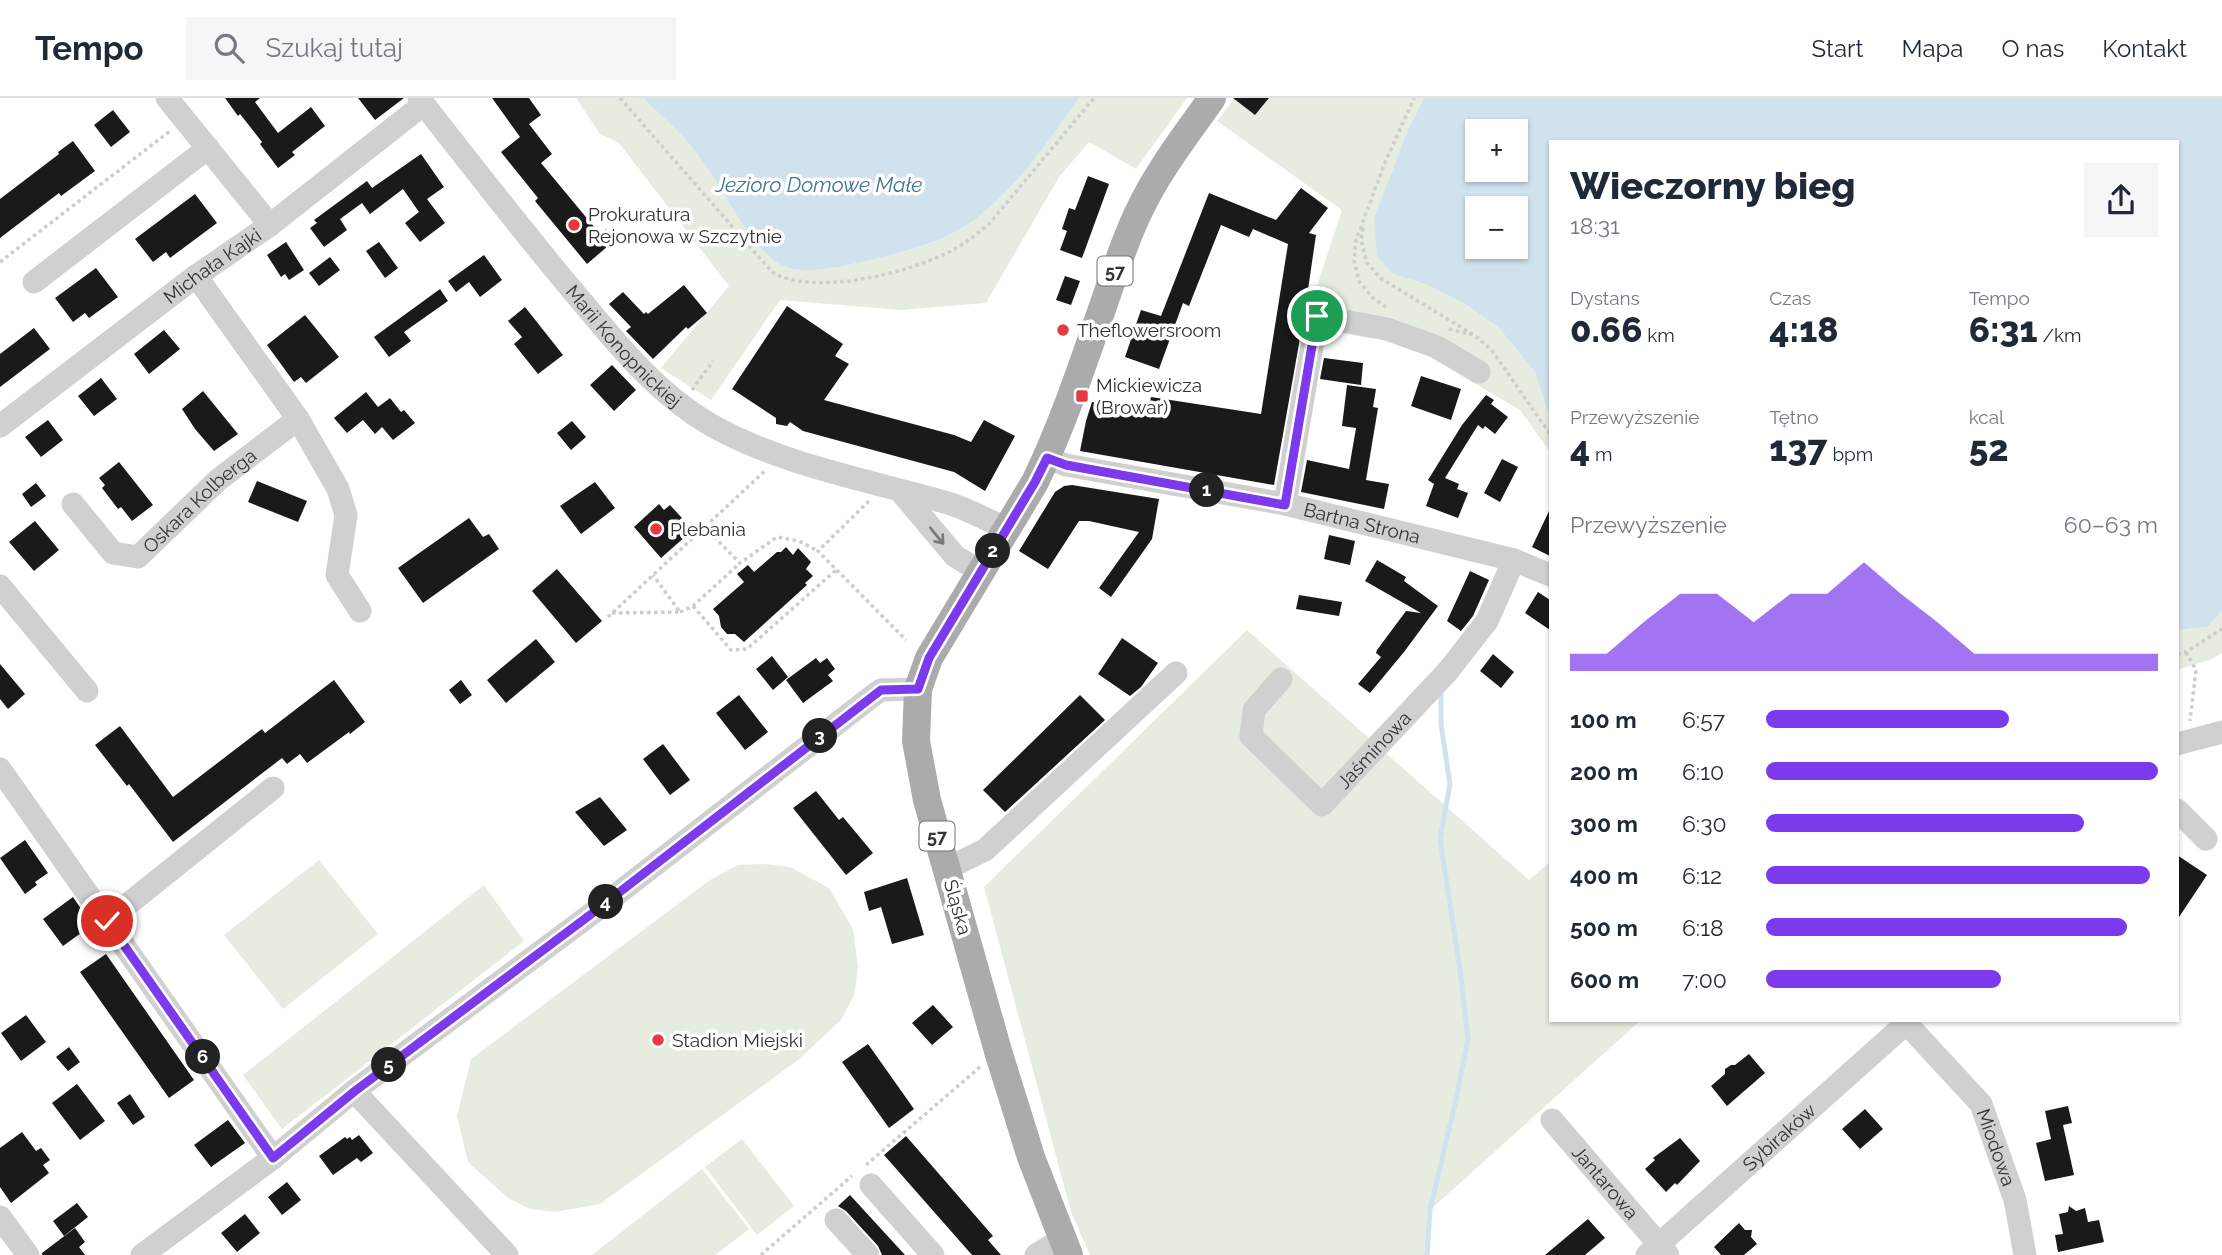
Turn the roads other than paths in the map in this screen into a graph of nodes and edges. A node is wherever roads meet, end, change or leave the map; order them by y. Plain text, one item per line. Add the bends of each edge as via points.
1 (167, 98) edge
2 (1212, 98) edge
3 (421, 101) edge
4 (208, 148) junction
5 (270, 225) junction
6 (197, 276) junction
7 (34, 282) dead end
8 (1479, 372) dead end
9 (298, 419) junction
10 (0, 426) edge
11 (1047, 458) junction
12 (901, 492) junction
13 (73, 503) dead end
14 (1285, 505) junction
15 (1006, 528) junction
16 (1514, 559) junction
17 (981, 572) junction
18 (1549, 575) edge
19 (0, 586) edge
20 (360, 611) dead end
21 (1176, 673) dead end
22 (1281, 679) dead end
23 (918, 689) junction
24 (87, 691) dead end
25 (2222, 732) edge
26 (2183, 736) edge
27 (0, 769) edge
28 (272, 788) dead end
29 (2179, 812) edge
30 (2206, 839) dead end
31 (946, 869) junction
32 (107, 921) junction
33 (1908, 1022) edge
34 (355, 1091) junction
35 (1552, 1119) dead end
36 (273, 1158) junction
37 (863, 1176) road end
38 (0, 1217) edge
39 (836, 1220) dead end
40 (1065, 1247) edge
41 (1658, 1252) edge
42 (28, 1255) edge
43 (142, 1255) edge
44 (507, 1255) edge
45 (869, 1255) edge
46 (933, 1255) edge
47 (1036, 1255) edge
48 (2025, 1255) edge

1 - 4 street
2 - 11 main road, 57 via 1139,210
3 - 5 street, Michała Kajki
3 - 12 street, Marii Konopnickiej via 540,252 665,393 740,439
4 - 5 street
4 - 7 street
5 - 6 street, Michała Kajki
6 - 9 street
6 - 10 street, Michała Kajki
8 - 14 street via 1437,346 1388,328 1317,316
9 - 13 street, Oskara Kolberga via 218,480 138,557 113,553
9 - 20 street via 338,489 346,515 337,575
11 - 14 street, Bartna Strona
11 - 15 main road, 57
12 - 15 street, Marii Konopnickiej via 950,504
12 -> 17 street via 955,556
14 - 16 street, Bartna Strona
15 - 17 main road, Śląska / 57
16 - 18 street, Bartna Strona
16 - 22 street, Jaśminowa via 1487,621 1472,641 1322,804 1251,736 1254,710
17 - 23 main road, Śląska / 57 via 929,658
19 - 24 street
21 - 31 street via 985,850
23 - 31 main road, Śląska / 57 via 916,741
23 - 34 street via 881,690
25 - 26 street
27 - 32 street
28 - 32 street
29 - 30 street
31 - 40 main road, Śląska / 57 via 1031,1157
32 - 36 street
33 - 41 street, Sybiraków
33 - 48 street, Miodowa via 1981,1104 2015,1200
34 - 36 street
34 - 44 street
35 - 41 street, Jantarowa
36 - 43 street
37 - 46 street
38 - 42 street
39 - 45 street
40 - 47 street

